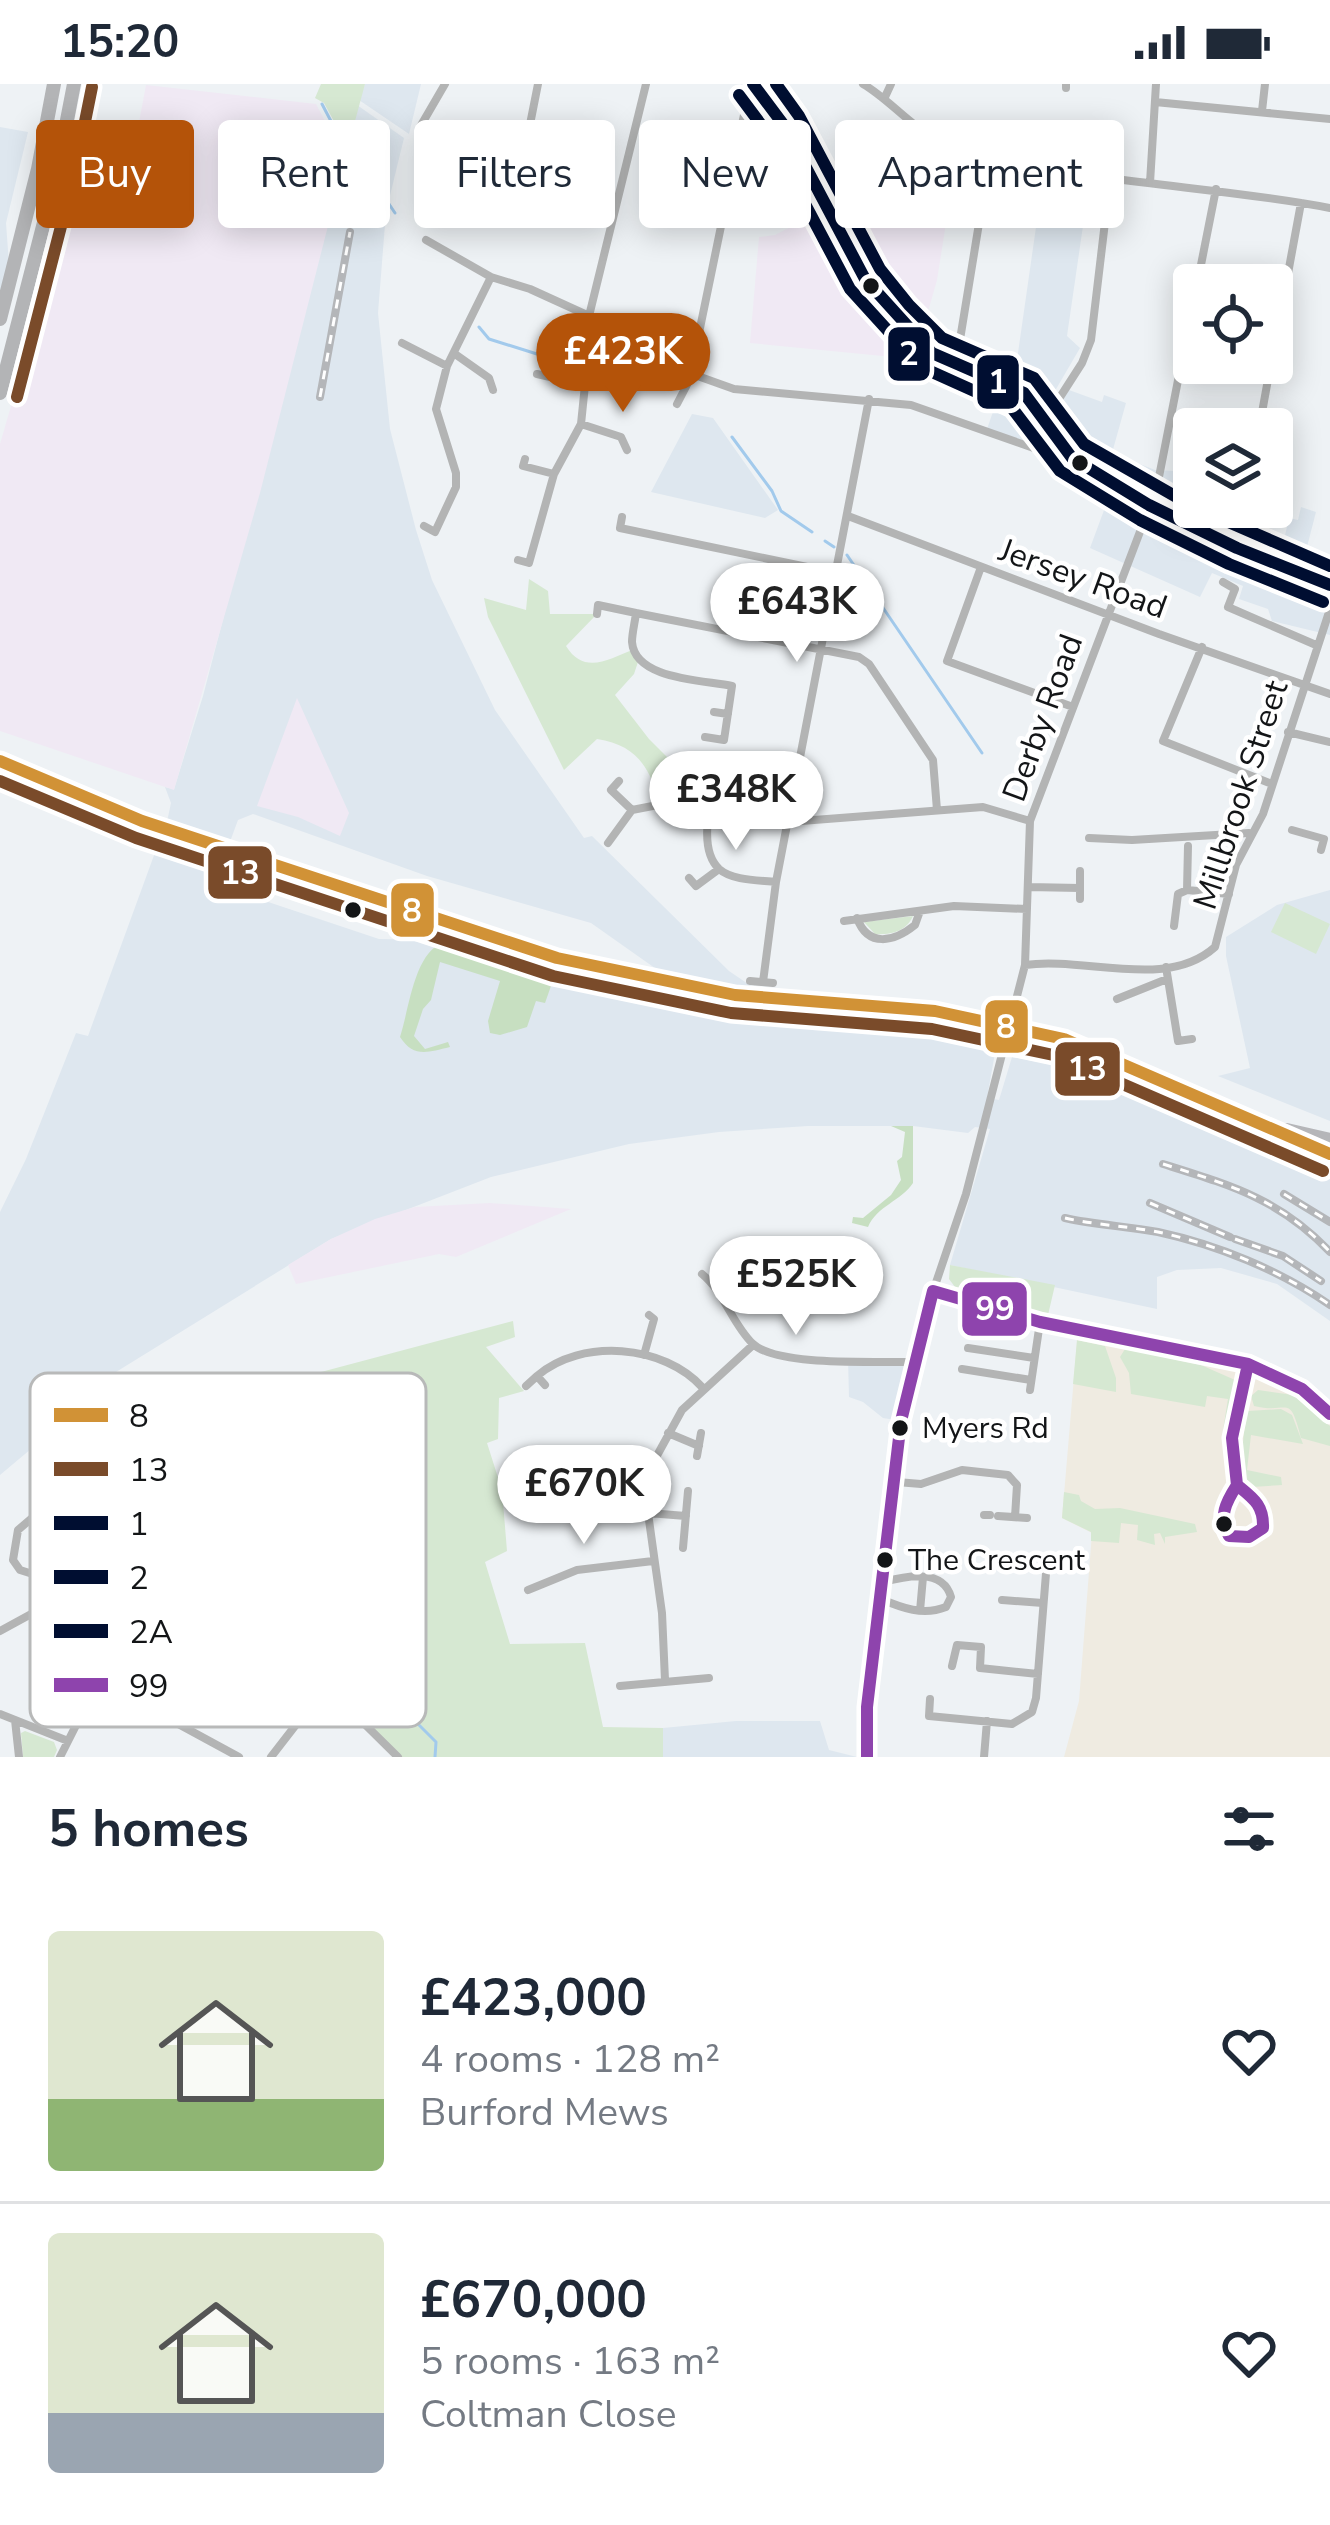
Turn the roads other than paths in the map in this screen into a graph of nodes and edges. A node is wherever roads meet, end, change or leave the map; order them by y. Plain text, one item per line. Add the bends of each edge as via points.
1 (54, 84) edge
2 (74, 84) edge
3 (93, 84) edge
4 (446, 84) edge
5 (538, 84) edge
6 (646, 84) edge
7 (863, 84) edge
8 (891, 84) edge
9 (1156, 84) edge
10 (1265, 84) edge
11 (755, 87) edge
12 (886, 97) junction
13 (1155, 102) junction
14 (1262, 111) junction
15 (1330, 119) edge
16 (87, 120) edge
17 (913, 120) edge
18 (1124, 181) edge
19 (1150, 183) junction
20 (1216, 189) junction
21 (1301, 202) junction
22 (1330, 208) edge
23 (978, 228) edge
24 (1104, 228) edge
25 (426, 240) dead end
26 (1201, 264) edge
27 (1290, 264) edge
28 (491, 277) junction
29 (589, 316) junction
30 (0, 319) edge
31 (402, 343) dead end
32 (455, 354) junction
33 (447, 366) junction
34 (956, 366) junction
35 (678, 369) dead end
36 (537, 374) dead end
37 (692, 375) junction
38 (1177, 384) edge
39 (585, 385) junction
40 (493, 390) dead end
41 (0, 393) edge
42 (869, 399) junction
43 (677, 404) dead end
44 (1046, 419) junction
45 (581, 424) junction
46 (1061, 446) junction
47 (627, 450) dead end
48 (525, 459) dead end
49 (554, 474) junction
50 (1149, 505) junction
51 (848, 515) junction
52 (622, 518) dead end
53 (424, 526) dead end
54 (1241, 528) edge
55 (1237, 548) junction
56 (518, 560) dead end
57 (981, 567) junction
58 (836, 573) junction
59 (1223, 582) dead end
60 (1330, 585) edge
61 (1264, 607) dead end
62 (1330, 609) edge
63 (636, 613) junction
64 (597, 614) dead end
65 (1106, 614) junction
66 (1256, 622) junction
67 (1326, 630) edge
68 (1316, 645) junction
69 (1202, 647) junction
70 (822, 650) junction
71 (1303, 684) junction
72 (1330, 694) edge
73 (1072, 706) junction
74 (714, 712) dead end
75 (728, 714) junction
76 (1288, 732) junction
77 (705, 737) dead end
78 (1330, 742) edge
79 (0, 761) edge
80 (706, 762) dead end
81 (619, 781) dead end
82 (1273, 784) junction
83 (712, 809) junction
84 (632, 810) junction
85 (938, 810) junction
86 (1030, 821) junction
87 (788, 822) junction
88 (1330, 823) edge
89 (1292, 830) dead end
90 (1250, 833) junction
91 (1089, 838) dead end
92 (1324, 838) junction
93 (608, 842) dead end
94 (1188, 846) dead end
95 (1321, 850) dead end
96 (719, 869) junction
97 (1079, 871) dead end
98 (688, 878) dead end
99 (776, 883) junction
100 (1028, 887) junction
101 (1079, 888) junction
102 (1187, 890) junction
103 (1229, 894) junction
104 (1080, 899) dead end
105 (1027, 909) junction
106 (920, 911) junction
107 (857, 918) junction
108 (844, 921) dead end
109 (1174, 926) dead end
110 (1025, 965) junction
111 (1166, 967) junction
112 (1167, 979) junction
113 (751, 981) dead end
114 (1117, 999) dead end
115 (1192, 1039) dead end
116 (1263, 1124) junction
117 (1330, 1139) edge
118 (1330, 1154) edge
119 (702, 1274) dead end
120 (933, 1291) junction
121 (654, 1319) dead end
122 (1040, 1322) junction
123 (754, 1345) junction
124 (968, 1348) dead end
125 (644, 1355) junction
126 (1034, 1358) junction
127 (914, 1363) junction
128 (1248, 1364) junction
129 (962, 1369) dead end
130 (526, 1386) dead end
131 (703, 1388) junction
132 (1330, 1414) edge
133 (700, 1432) dead end
134 (668, 1433) junction
135 (654, 1462) junction
136 (897, 1483) junction
137 (538, 1485) dead end
138 (1237, 1485) junction
139 (648, 1490) junction
140 (688, 1491) dead end
141 (599, 1512) dead end
142 (647, 1513) junction
143 (686, 1516) junction
144 (991, 1516) dead end
145 (1015, 1517) junction
146 (1027, 1518) dead end
147 (30, 1520) edge
148 (683, 1548) dead end
149 (653, 1561) junction
150 (1046, 1561) dead end
151 (30, 1573) edge
152 (923, 1576) junction
153 (883, 1582) junction
154 (540, 1586) junction
155 (529, 1590) dead end
156 (544, 1596) dead end
157 (881, 1599) junction
158 (1003, 1600) dead end
159 (1043, 1604) junction
160 (920, 1611) junction
161 (30, 1616) edge
162 (0, 1631) edge
163 (952, 1666) dead end
164 (1038, 1674) junction
165 (709, 1678) dead end
166 (665, 1681) junction
167 (620, 1686) dead end
168 (930, 1700) dead end
169 (0, 1714) edge
170 (15, 1720) junction
171 (987, 1721) junction
172 (30, 1726) edge
173 (33, 1727) edge
174 (75, 1727) edge
175 (182, 1727) edge
176 (294, 1727) edge
177 (368, 1727) edge
178 (68, 1741) junction
179 (19, 1757) edge
180 (60, 1757) edge
181 (238, 1757) edge
182 (271, 1757) edge
183 (398, 1757) edge
184 (867, 1757) edge
185 (984, 1757) edge

1 - 30 highway
2 - 41 highway
3 - 16 street
4 - 5 street via 420,139 506,195 518,185
6 - 29 street
7 - 12 street
8 - 12 street
9 - 13 street
10 - 14 street
11 - 29 street via 699,333 677,356
11 - 34 main road via 865,279 932,353
12 - 17 street
13 - 14 street
13 - 19 street
14 - 15 street
18 - 19 street
19 - 20 street
20 - 21 street
20 - 26 street
21 - 22 street
21 - 27 street
23 - 34 street
24 - 44 street via 1091,340
25 - 28 street
28 - 29 street
28 - 32 street
29 - 39 street via 580,361
31 - 33 street
32 - 33 street
32 - 40 street
33 - 53 street via 436,409 455,487 439,534
34 - 44 main road via 1015,387
35 - 37 street
36 - 39 street
37 - 42 street via 734,389
37 - 43 street
38 - 50 street, Derby Road
39 - 45 street
42 - 46 street via 911,405 1042,451
42 - 51 street
44 - 46 main road
45 - 47 street via 621,436
45 - 49 street
46 - 50 main road
48 - 49 street via 523,466
49 - 56 street via 529,563
50 - 55 main road
50 - 65 street, Derby Road
51 - 57 street, Jersey Road
51 - 58 street
52 - 58 street via 620,528
54 - 55 street
55 - 60 main road
57 - 65 street, Jersey Road
57 - 73 street via 947,661
58 - 70 street
59 - 66 street via 1235,589 1228,607
61 - 66 street
62 - 67 street, Millbrook Street
63 - 64 street via 598,605
63 - 70 street
63 - 75 street via 636,657 652,670 732,686
65 - 69 street, Jersey Road
65 - 73 street, Derby Road
66 - 68 street
67 - 68 street, Millbrook Street
68 - 71 street, Millbrook Street
69 - 71 street, Jersey Road
69 - 82 street via 1163,741
70 - 85 street via 869,664 933,760
70 - 87 street
71 - 72 street, Jersey Road
71 - 76 street, Millbrook Street
73 - 86 street, Derby Road
74 - 75 street
75 - 77 street via 724,740
76 - 78 street
76 - 82 street, Millbrook Street
79 - 116 main road, bridge via 142,821 557,958 735,995 898,1006 1036,1031
80 - 83 street via 719,765
81 - 84 street via 611,790
82 - 90 street, Millbrook Street
83 - 84 street via 668,803
83 - 96 street via 709,853
84 - 93 street
85 - 86 street via 983,807
85 - 87 street
86 - 100 street, Derby Road
87 - 99 street
88 - 92 street
89 - 92 street
90 - 91 street
90 - 103 street, Millbrook Street
92 - 95 street
94 - 102 street
96 - 98 street via 695,886
96 - 99 street
97 - 101 street
99 - 113 street via 768,983
100 - 101 street
100 - 105 street, Derby Road
101 - 104 street
102 - 103 street
102 - 109 street via 1178,894
103 - 111 street, Millbrook Street via 1215,946 1187,965
105 - 106 street
105 - 110 street, Derby Road
106 - 107 street
106 - 107 street via 915,926 888,940 862,931
107 - 108 street
110 - 111 street, Millbrook Street
110 - 120 street, Derby Road
111 - 112 street
112 - 114 street
112 - 115 street via 1178,1041
116 - 117 main road
116 - 118 main road
119 - 123 street
120 - 122 street
120 - 127 street, Derby Road
121 - 125 street
122 - 126 street
122 - 128 street
123 - 127 street via 796,1360
123 - 131 street
124 - 126 street
125 - 130 street via 592,1351 554,1362
125 - 131 street via 688,1371
126 - 129 street via 1031,1385
127 - 136 street, Derby Road
128 - 132 street via 1302,1389
128 - 138 street via 1232,1438
131 - 134 street
133 - 134 street via 698,1451
134 - 135 street
135 - 137 street via 614,1449 589,1452
135 - 139 street
136 - 145 street via 962,1471 1008,1474 1017,1485
136 - 153 street, Derby Road
138 - 138 street via 1263,1508 1263,1528 1249,1537 1224,1530 1223,1505
139 - 141 street via 604,1492
139 - 142 street
140 - 143 street
142 - 143 street
142 - 149 street
143 - 148 street
144 - 145 street
145 - 146 street
147 - 151 street via 18,1530 14,1560
149 - 154 street via 577,1570
149 - 166 street
150 - 159 street
152 - 153 street
152 - 160 street
152 - 160 street via 948,1586 951,1597 946,1607
153 - 157 street, Derby Road
154 - 155 street
154 - 156 street
157 - 160 street
157 - 184 street, Derby Road
158 - 159 street
159 - 164 street
161 - 162 street
163 - 164 street via 956,1645 981,1647 980,1669
164 - 171 street via 1024,1720
165 - 166 street
166 - 167 street
168 - 171 street via 928,1716
169 - 170 street
170 - 172 street
170 - 179 street
171 - 185 street
173 - 178 street
174 - 178 street
175 - 181 street
176 - 182 street
177 - 183 street
178 - 180 street

